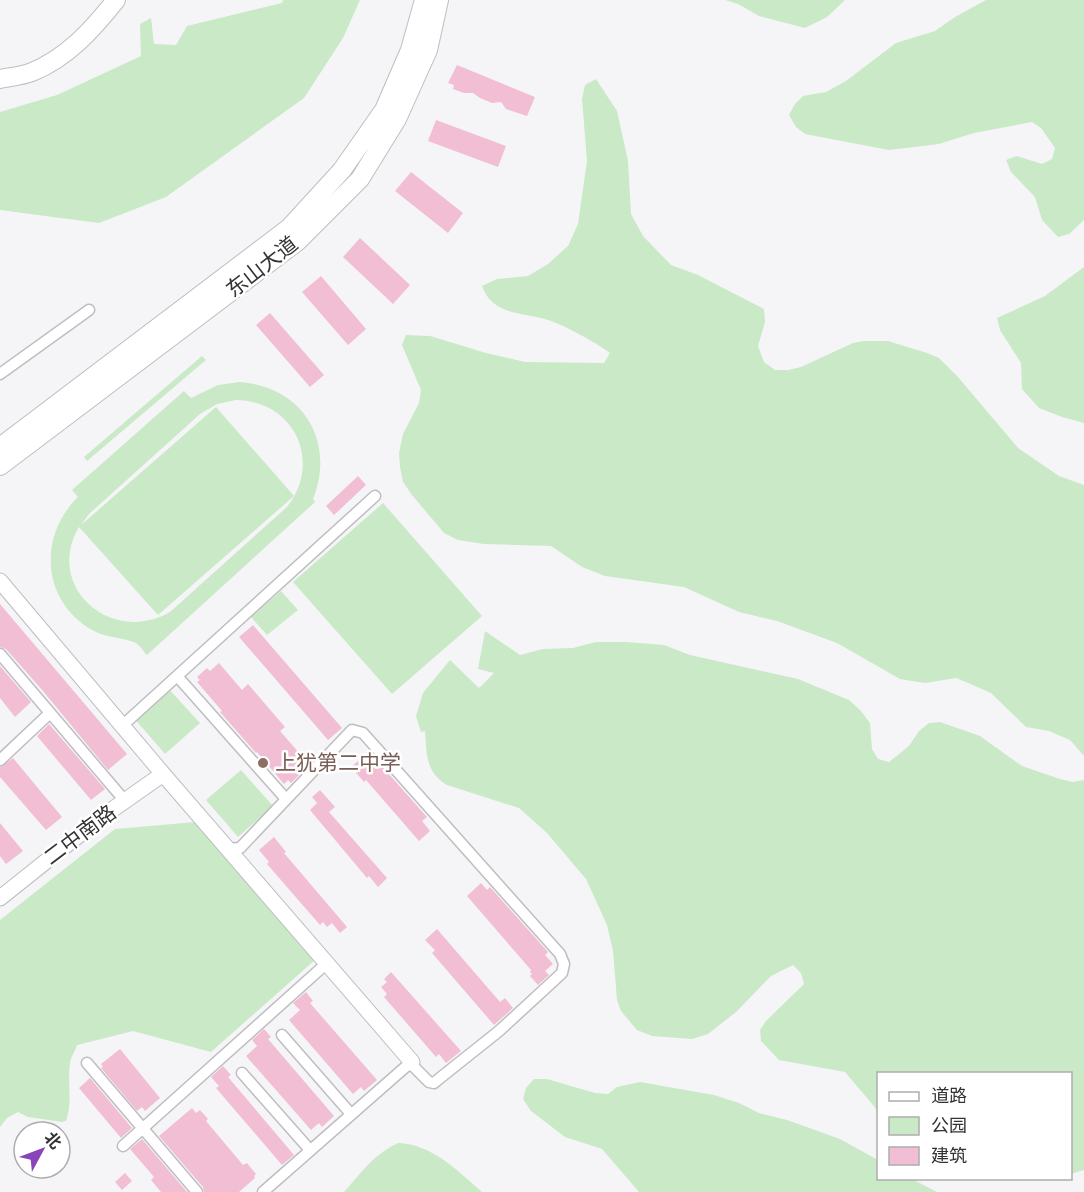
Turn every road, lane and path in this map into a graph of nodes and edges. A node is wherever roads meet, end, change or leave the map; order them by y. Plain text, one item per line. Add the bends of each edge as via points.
1 (116, 0) edge
2 (424, 0) edge
3 (439, 0) edge
4 (0, 79) edge
5 (89, 310) dead end
6 (0, 374) edge
7 (0, 447) edge
8 (0, 466) edge
9 (375, 496) dead end
10 (0, 581) edge
11 (0, 654) edge
12 (177, 676) junction
13 (50, 713) junction
14 (122, 726) junction
15 (0, 760) edge
16 (163, 774) junction
17 (286, 799) junction
18 (125, 801) junction
19 (227, 849) junction
20 (0, 898) edge
21 (327, 963) junction
22 (282, 1035) dead end
23 (87, 1063) dead end
24 (411, 1063) junction
25 (242, 1073) dead end
26 (351, 1114) junction
27 (143, 1129) junction
28 (123, 1146) dead end
29 (310, 1150) junction
30 (197, 1192) edge
31 (263, 1192) edge

1 - 4 main road via 84,38 58,59 31,73
2 - 7 main road, 东山大道 via 410,51 384,110 342,170 289,228
3 - 8 main road, 东山大道 via 428,50 397,119 360,179 298,241
5 - 6 street
9 - 12 street
10 - 14 street
11 - 13 street
12 - 14 street
12 - 17 street
13 - 15 street
13 - 18 street
14 - 16 street
16 - 18 street, 二中南路
16 - 19 street
17 - 19 street via 240,848
17 - 24 street via 352,730 363,733 560,954 562,973 434,1083
18 - 20 street, 二中南路
19 - 21 street
21 - 24 street
21 - 27 street
22 - 26 street
23 - 27 street
24 - 26 street
25 - 29 street
26 - 29 street
27 - 28 street
27 - 30 street
29 - 31 street

